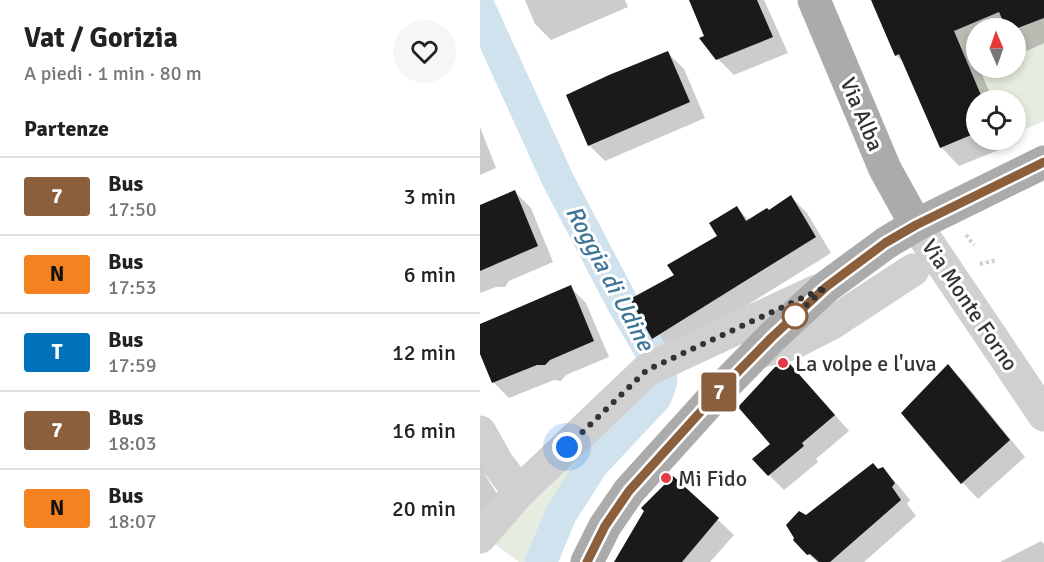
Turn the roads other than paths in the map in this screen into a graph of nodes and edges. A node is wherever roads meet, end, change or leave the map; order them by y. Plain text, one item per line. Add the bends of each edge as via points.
1 (814, 0) edge
2 (1044, 162) edge
3 (916, 225) junction
4 (913, 270) dead end
5 (826, 287) junction
6 (758, 352) junction
7 (1044, 415) edge
8 (480, 432) edge
9 (519, 492) junction
10 (480, 537) edge
11 (587, 562) edge

1 - 3 main road, Via Alba via 885,169
2 - 3 main road
3 - 5 main road
3 - 7 street, Via Monte Forno
4 - 6 street via 832,323 791,344
5 - 6 main road
5 - 9 street via 658,365
6 - 11 main road via 629,491
8 - 9 street
9 - 10 street

